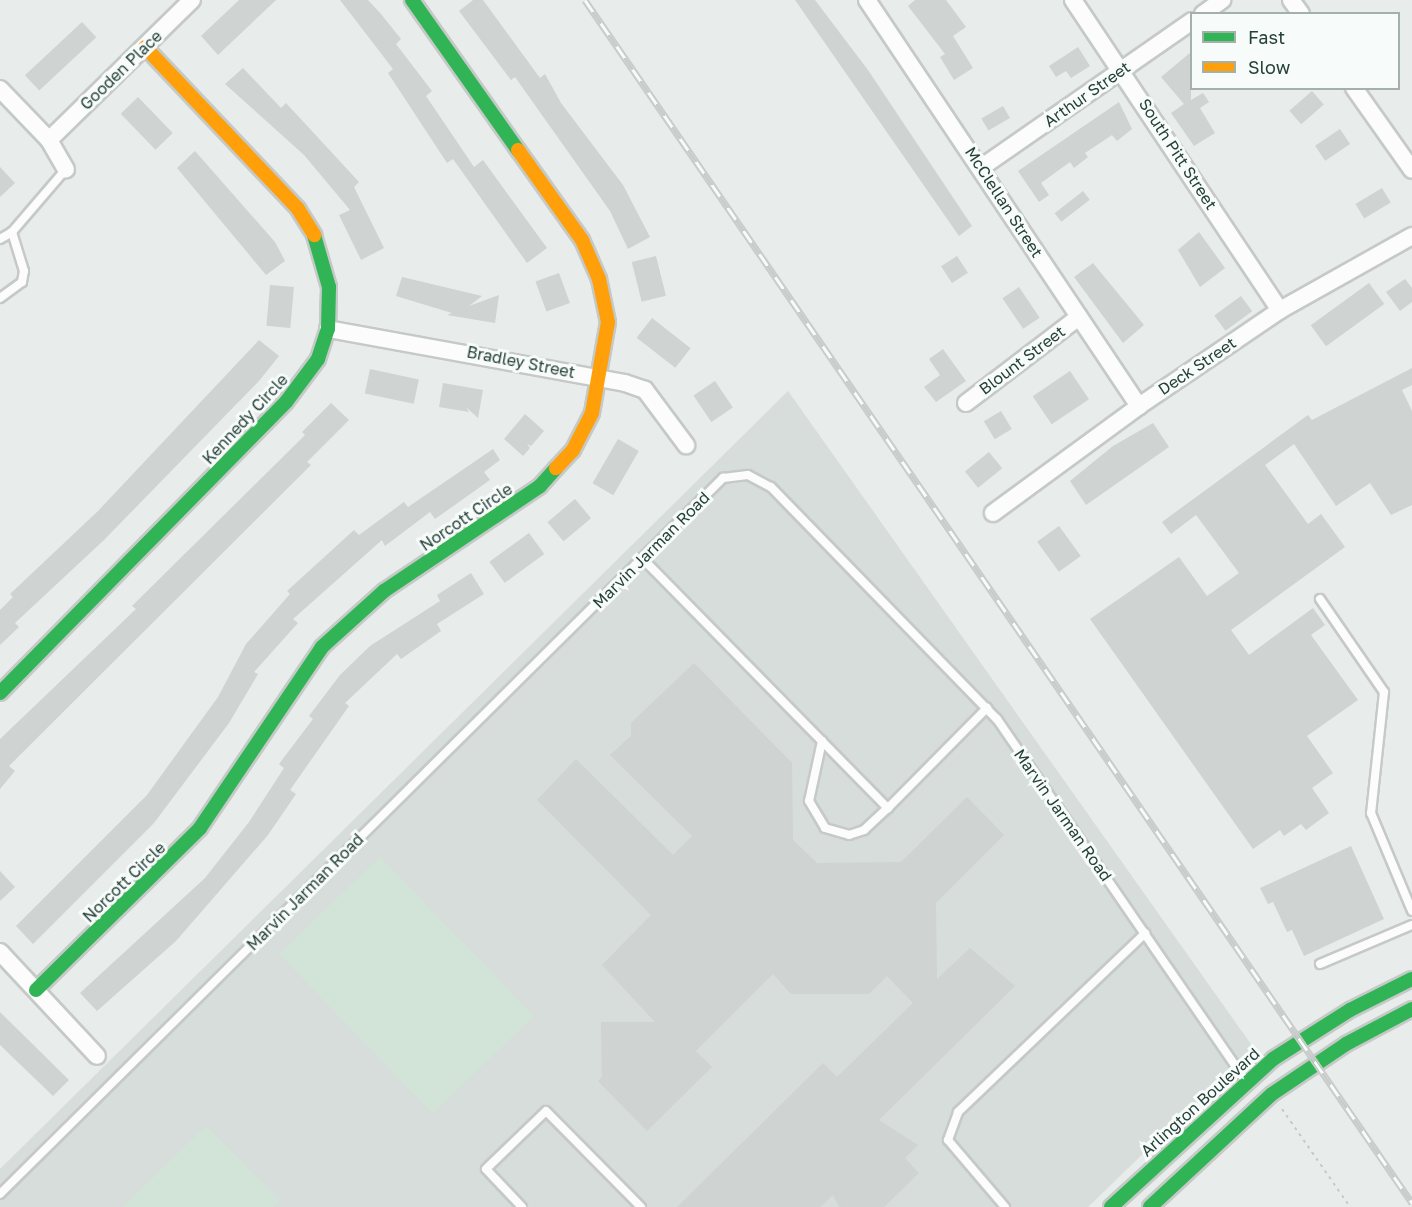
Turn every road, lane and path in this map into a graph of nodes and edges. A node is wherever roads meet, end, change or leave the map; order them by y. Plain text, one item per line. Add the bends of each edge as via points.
1 (192, 0) edge
2 (412, 0) edge
3 (867, 0) edge
4 (1073, 0) edge
5 (1222, 0) edge
6 (1206, 12) edge
7 (1190, 22) edge
8 (146, 47) junction
9 (1122, 70) junction
10 (0, 89) edge
11 (1355, 90) edge
12 (49, 140) junction
13 (982, 167) junction
14 (66, 169) joint
15 (1412, 170) edge
16 (12, 232) junction
17 (1412, 236) edge
18 (0, 239) edge
19 (0, 298) edge
20 (1280, 310) junction
21 (1078, 317) junction
22 (328, 329) junction
23 (601, 378) junction
24 (966, 403) dead end
25 (1138, 406) junction
26 (686, 445) dead end
27 (993, 513) dead end
28 (642, 558) junction
29 (1320, 598) dead end
30 (0, 693) edge
31 (987, 708) junction
32 (822, 741) junction
33 (888, 808) junction
34 (1412, 912) edge
35 (1412, 925) edge
36 (1145, 933) junction
37 (0, 952) edge
38 (1320, 964) dead end
39 (1412, 979) edge
40 (36, 990) junction
41 (1412, 1009) edge
42 (98, 1056) dead end
43 (1245, 1080) junction
44 (1272, 1094) junction
45 (1170, 1188) junction
46 (0, 1194) edge
47 (522, 1207) edge
48 (641, 1207) edge
49 (1005, 1207) edge
50 (1111, 1207) edge
51 (1150, 1207) edge
52 (1350, 1207) edge

1 - 8 street, Gooden Place
2 - 23 street, Norcott Circle via 582,240 599,279 608,322
3 - 13 street, McClellan Street
4 - 9 street, South Pitt Street
5 - 6 street
7 - 9 street, Arthur Street
8 - 12 street, Gooden Place
8 - 22 street, Kennedy Circle via 298,209 320,245 329,287
9 - 13 street, Arthur Street
9 - 20 street, South Pitt Street
10 - 12 street
11 - 15 street
12 - 14 street
13 - 21 street, McClellan Street
14 - 16 lane
16 - 18 lane
16 - 19 lane via 24,271 15,290
17 - 20 street, Deck Street
20 - 25 street, Deck Street
21 - 24 street, Blount Street
21 - 25 street, McClellan Street
22 - 23 street, Bradley Street
22 - 30 street, Kennedy Circle via 318,359 286,402
23 - 26 street, Bradley Street via 645,390
23 - 40 street, Norcott Circle via 592,413 558,469 522,500 352,617 301,674 200,828
25 - 27 street, Deck Street
28 - 31 lane, Marvin Jarman Road via 723,478 748,475 771,487
28 - 32 lane
28 - 46 lane, Marvin Jarman Road
29 - 34 lane via 1384,692 1371,813
31 - 33 lane
31 - 36 lane, Marvin Jarman Road
32 - 33 lane
32 - 33 lane via 809,801 825,828 849,835 864,830
35 - 38 lane
36 - 43 lane, Marvin Jarman Road
36 - 49 lane via 958,1112 948,1140
37 - 40 street
39 - 43 street, Arlington Boulevard via 1317,1029
40 - 42 street
41 - 44 street via 1346,1044
43 - 45 street via 1246,1098 1208,1135
43 - 50 street, Arlington Boulevard
44 - 45 street
44 - 52 path
45 - 51 street
47 - 48 lane via 486,1169 546,1111

